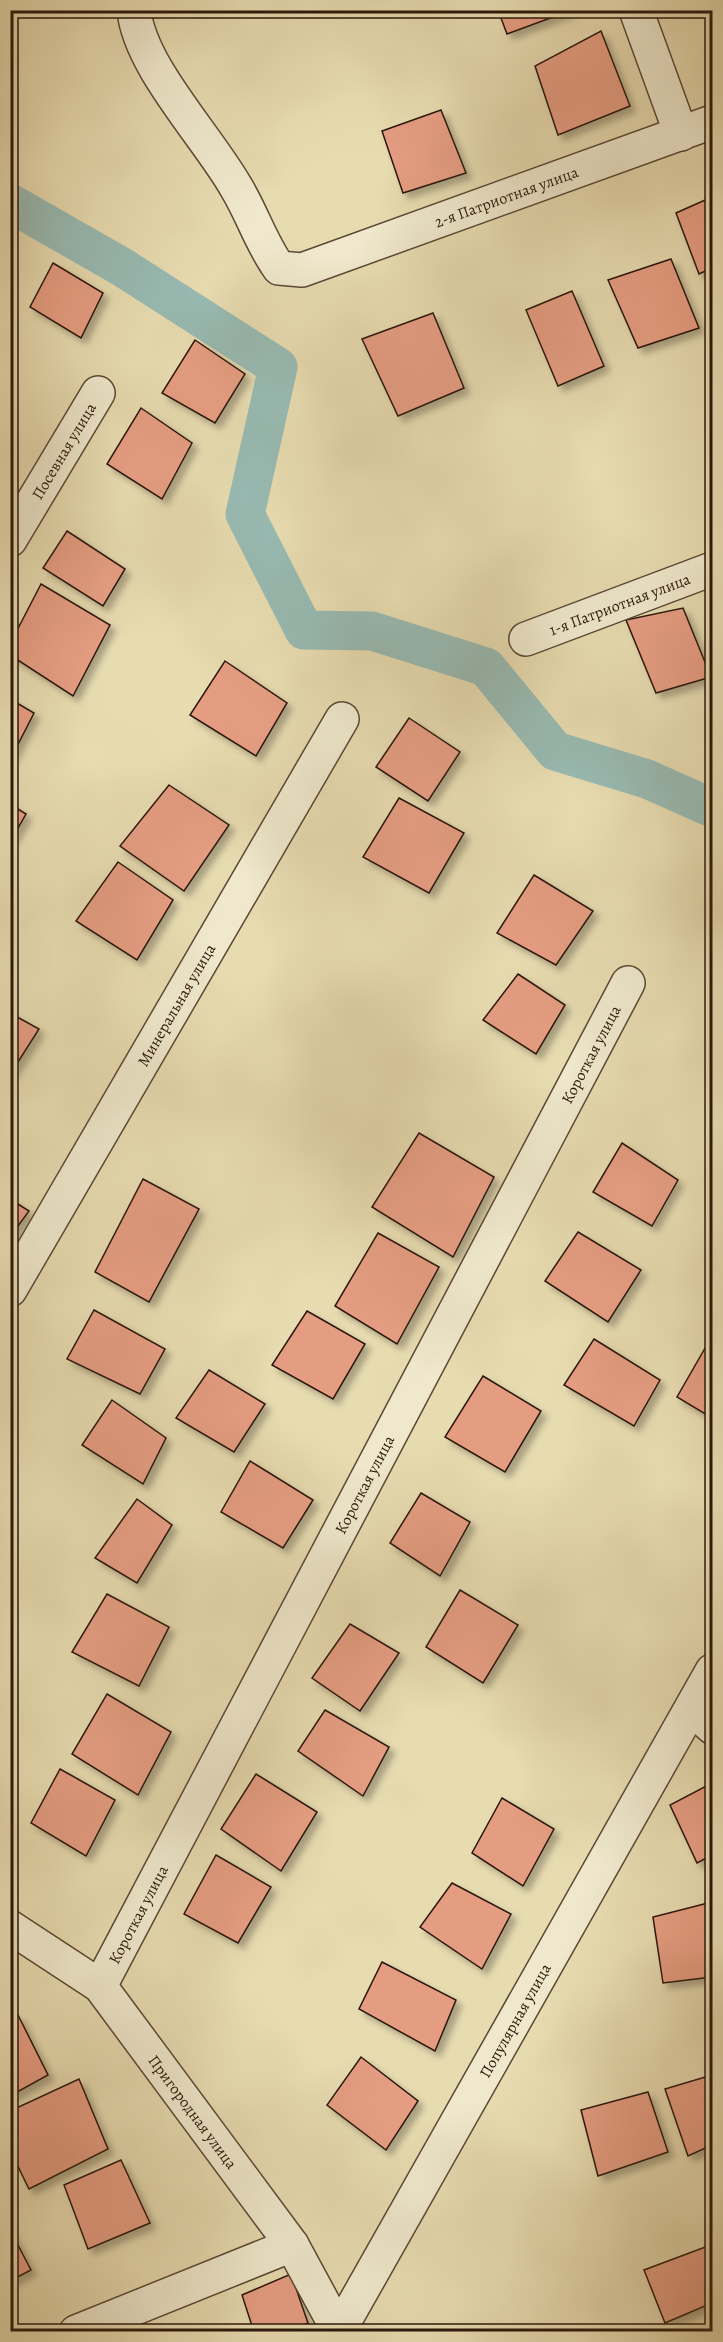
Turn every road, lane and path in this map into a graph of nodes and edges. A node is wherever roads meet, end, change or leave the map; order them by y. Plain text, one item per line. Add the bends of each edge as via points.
1 (134, 10) edge
2 (636, 10) edge
3 (712, 122) edge
4 (681, 134) junction
5 (98, 393) dead end
6 (10, 540) edge
7 (712, 569) edge
8 (526, 639) dead end
9 (342, 719) dead end
10 (628, 983) dead end
11 (10, 1290) edge
12 (712, 1671) edge
13 (702, 1718) edge
14 (10, 1927) edge
15 (100, 1986) junction
16 (292, 2245) junction
17 (76, 2331) edge
18 (339, 2331) edge

1 - 4 street, 2-я Патриотная улица via 135,27 152,65 233,181 279,268 302,270
2 - 4 street
3 - 4 street, 2-я Патриотная улица
5 - 6 street, Посевная улица
7 - 8 street, 1-я Патриотная улица
9 - 11 street, Минеральная улица
10 - 15 street, Короткая улица
12 - 13 street, Популярная улица
13 - 18 street, Популярная улица
14 - 15 street, Пригородная улица
15 - 16 street, Пригородная улица
16 - 17 street
16 - 18 street, Пригородная улица

